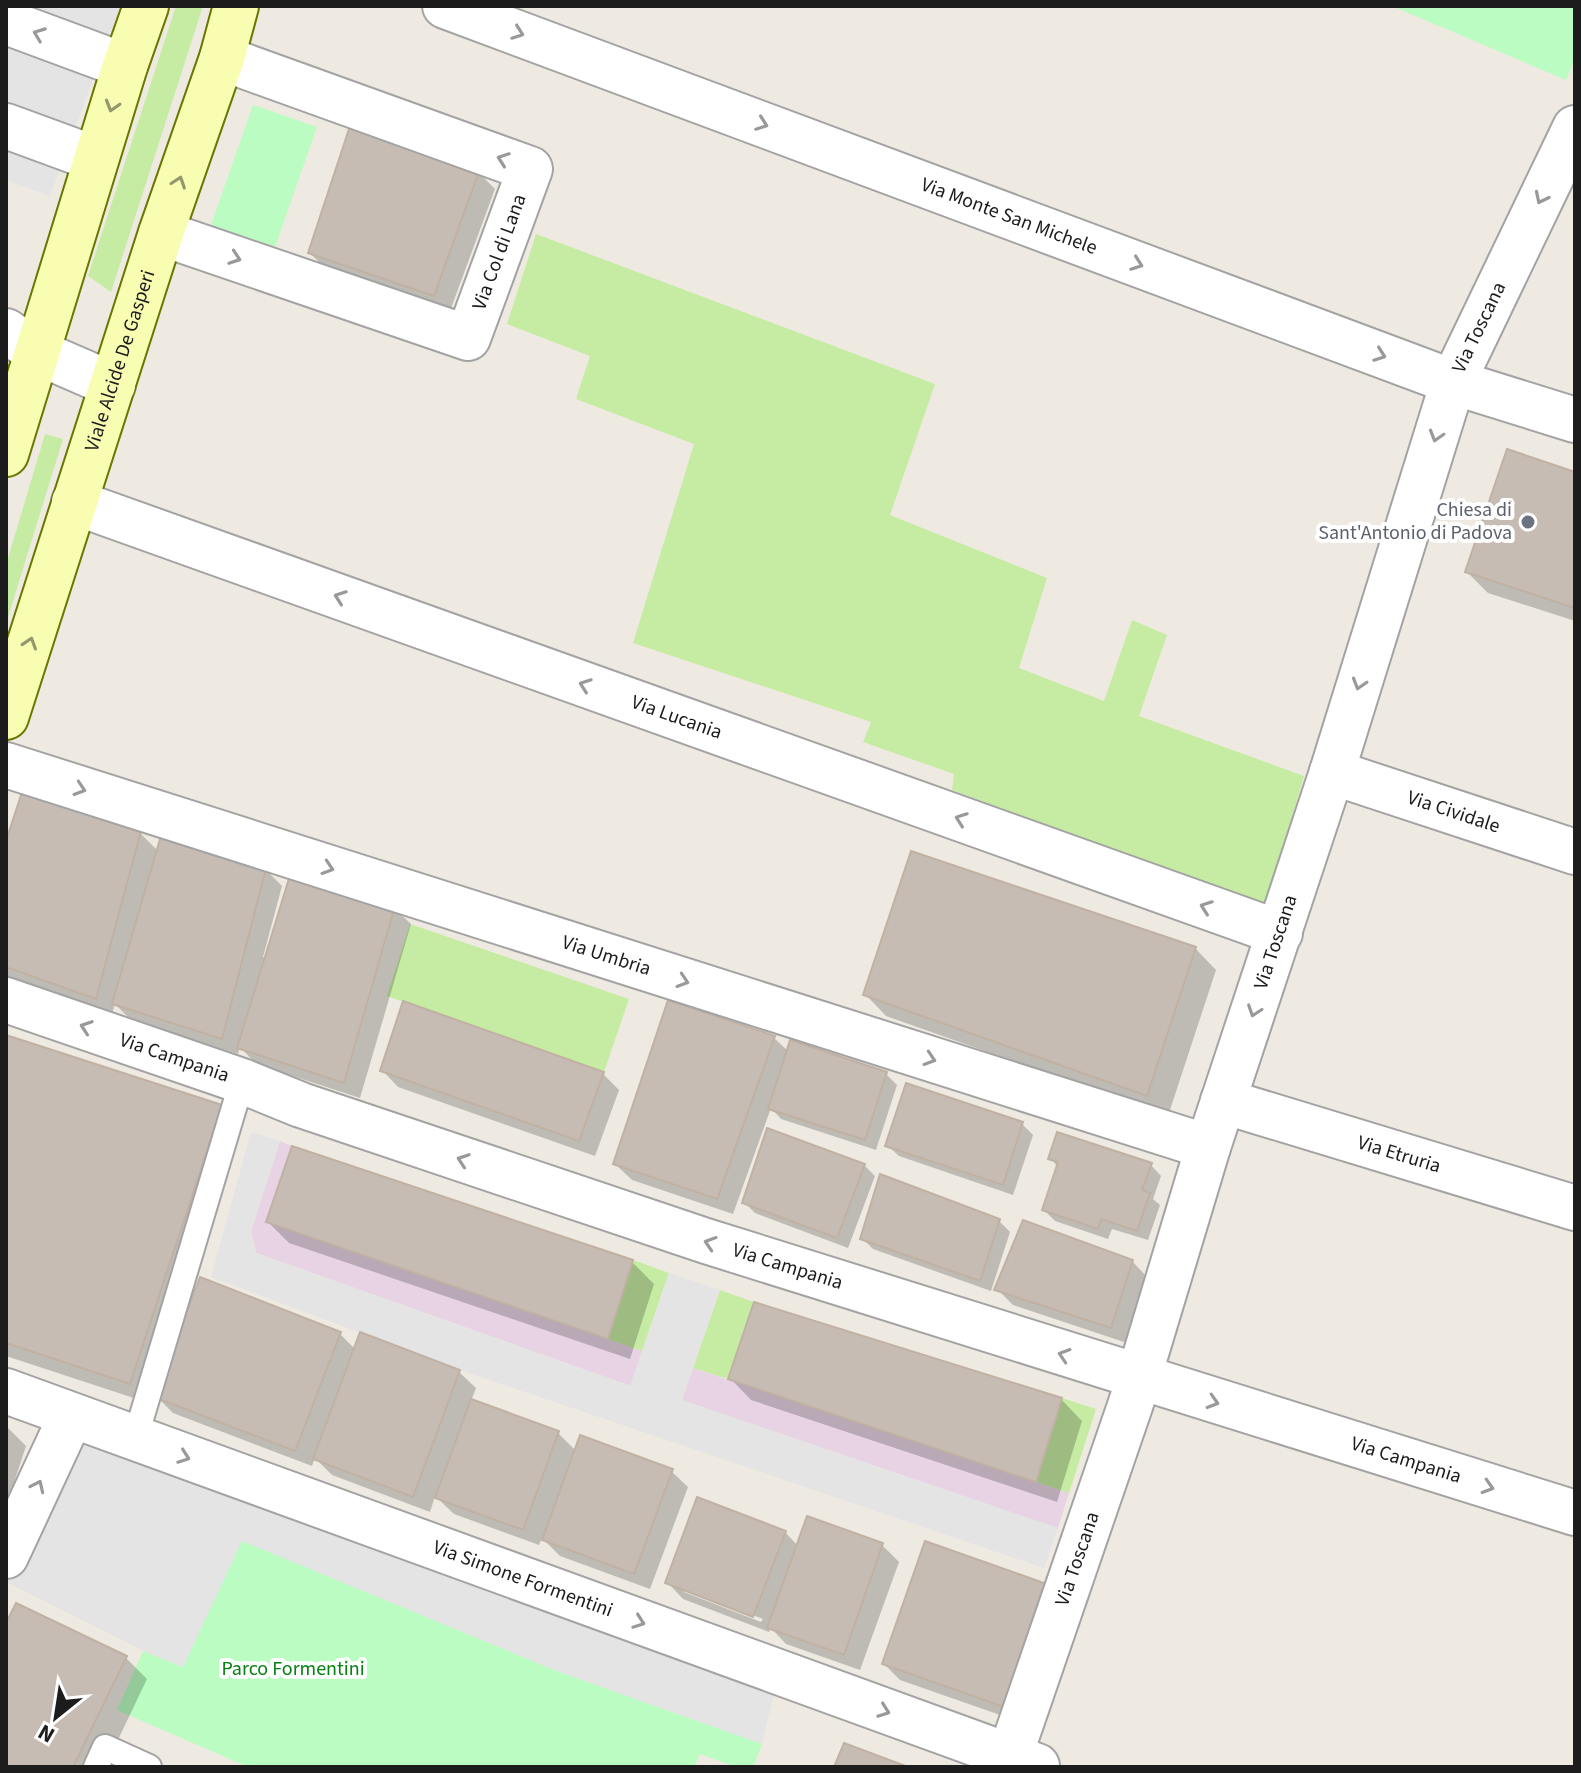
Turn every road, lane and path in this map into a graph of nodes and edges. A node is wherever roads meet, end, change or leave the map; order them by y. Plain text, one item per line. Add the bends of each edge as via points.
1 (146, 6) edge
2 (236, 6) edge
3 (445, 6) edge
4 (6, 22) edge
5 (222, 58) junction
6 (125, 66) junction
7 (6, 126) edge
8 (1575, 128) edge
9 (96, 159) junction
10 (161, 233) junction
11 (21, 341) edge
12 (1453, 382) junction
13 (113, 385) junction
14 (1575, 420) edge
15 (6, 454) edge
16 (74, 502) junction
17 (6, 717) edge
18 (6, 765) edge
19 (1332, 772) junction
20 (1575, 852) edge
21 (1280, 933) junction
22 (6, 1000) edge
23 (242, 1081) junction
24 (1223, 1101) junction
25 (1208, 1147) junction
26 (1575, 1208) edge
27 (1139, 1379) junction
28 (6, 1391) edge
29 (71, 1416) junction
30 (135, 1439) junction
31 (1575, 1513) edge
32 (6, 1556) edge
33 (1019, 1764) edge
34 (96, 1767) edge
35 (149, 1767) edge

1 - 6 street
2 - 5 street, Viale Alcide De Gasperi
3 -> 12 street, Via Monte San Michele
6 -> 4 street
10 -> 5 street, Viale Alcide De Gasperi
10 -> 5 street, Via Col di Lana via 468,338 530,169
6 -> 9 street
7 - 9 street
8 -> 12 street, Via Toscana
9 - 11 street
10 - 13 street, Viale Alcide De Gasperi
11 - 13 street
11 - 15 street
12 - 14 street, Via Monte San Michele
12 -> 19 street, Via Toscana
13 - 16 street, Viale Alcide De Gasperi
17 -> 16 street, Viale Alcide De Gasperi
21 -> 16 street, Via Lucania
18 -> 25 street, Via Umbria
19 - 20 street, Via Cividale
19 - 21 street, Via Toscana
21 -> 24 street, Via Toscana
23 -> 22 street, Via Campania
27 -> 23 street, Via Campania via 706,1241
23 - 30 lane
24 - 25 street, Via Toscana
24 - 26 street, Via Etruria
25 - 27 street, Via Toscana
27 -> 31 street, Via Campania
27 - 33 street, Via Toscana
28 - 29 street, Via Simone Formentini
29 - 30 street, Via Simone Formentini
32 -> 29 street
30 -> 33 street, Via Simone Formentini
34 - 35 lane via 105,1747

